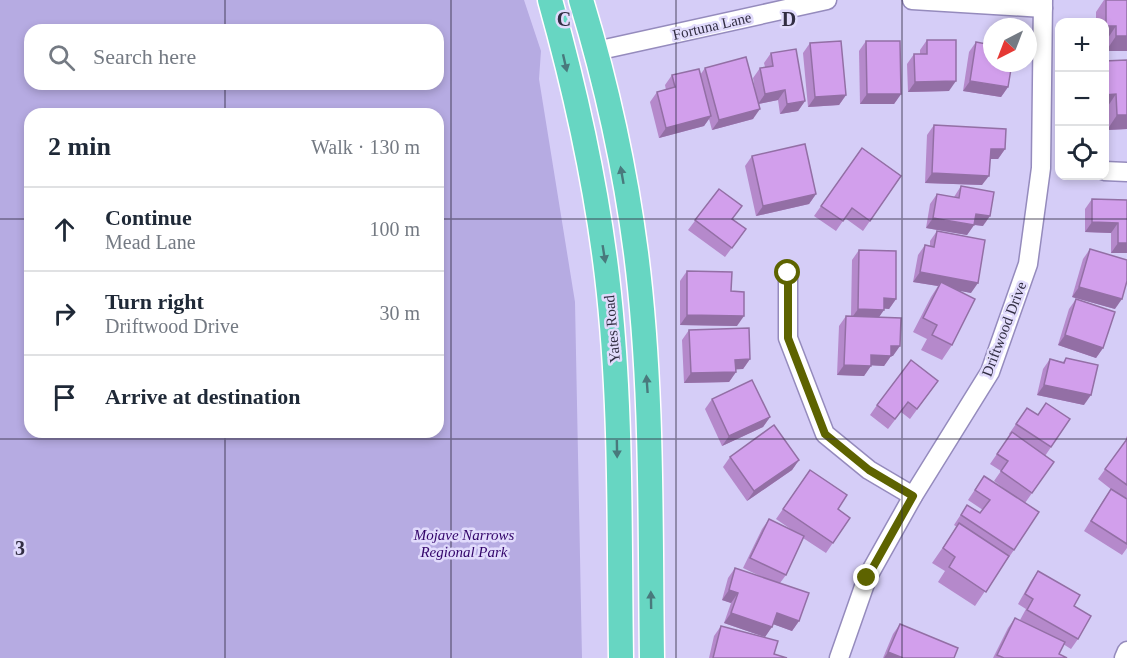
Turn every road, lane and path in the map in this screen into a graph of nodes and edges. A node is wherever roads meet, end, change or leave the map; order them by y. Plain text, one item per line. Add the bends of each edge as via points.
1 (581, 0) edge
2 (827, 0) edge
3 (912, 0) edge
4 (551, 3) edge
5 (1043, 4) edge
6 (596, 51) junction
7 (1050, 168) edge
8 (1109, 171) edge
9 (1127, 172) edge
10 (788, 273) dead end
11 (913, 496) junction
12 (1127, 651) edge
13 (621, 658) edge
14 (652, 658) edge
15 (838, 658) edge
16 (1124, 658) edge

1 - 6 main road, Yates Road
2 - 6 street, Fortuna Lane
3 - 5 street
4 -> 13 main road, Yates Road via 589,166 607,276 616,387
5 - 7 street, Driftwood Drive
14 -> 6 main road, Yates Road via 647,391 636,253
7 - 11 street, Driftwood Drive via 1028,264 990,372
8 - 9 street
10 - 11 street via 788,338 825,434 869,470
11 - 15 street, Driftwood Drive via 867,578
12 - 16 street

